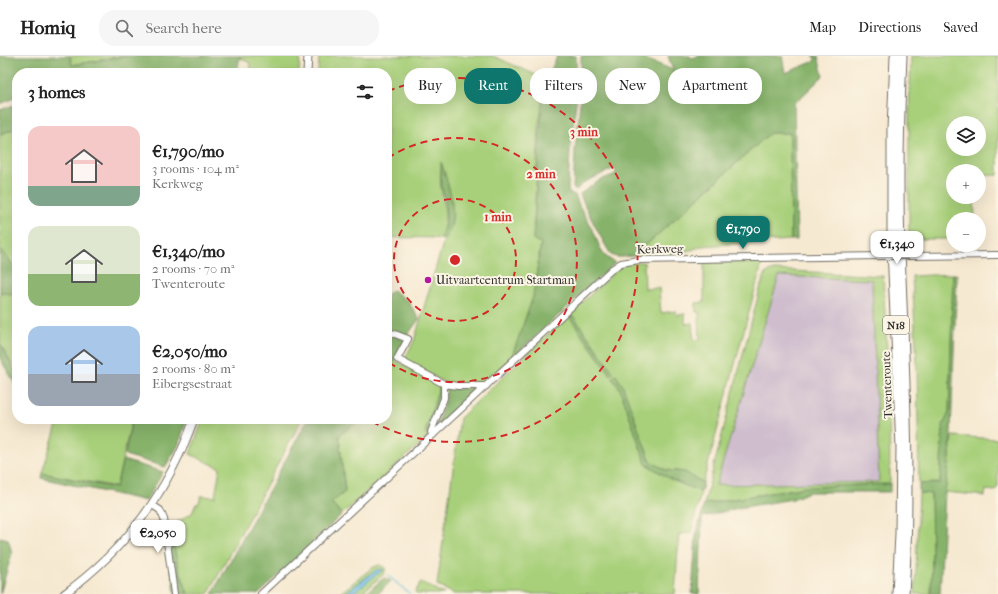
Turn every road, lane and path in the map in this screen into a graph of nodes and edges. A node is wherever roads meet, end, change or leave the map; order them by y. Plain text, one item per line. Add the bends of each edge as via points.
1 (308, 56) edge
2 (895, 56) edge
3 (902, 56) edge
4 (307, 68) edge
5 (998, 255) edge
6 (392, 333) edge
7 (444, 384) junction
8 (486, 386) junction
9 (192, 424) edge
10 (433, 435) junction
11 (152, 504) junction
12 (64, 594) edge
13 (174, 594) edge
14 (261, 594) edge
15 (897, 594) edge
16 (904, 594) edge

1 - 4 main road
2 - 15 highway, Twenteroute / N18 via 892,249 901,447
3 - 16 highway, Twenteroute / N18 via 899,130 900,249 908,448 908,534
5 - 8 street, Kerkweg, bridge via 639,260 621,263
6 - 7 street via 408,339 396,359
7 - 8 street
7 - 10 street via 444,398 431,432
8 - 10 street
9 - 11 main road via 171,473
10 - 14 street
11 - 12 main road via 112,553
11 - 13 street via 160,510 164,519

